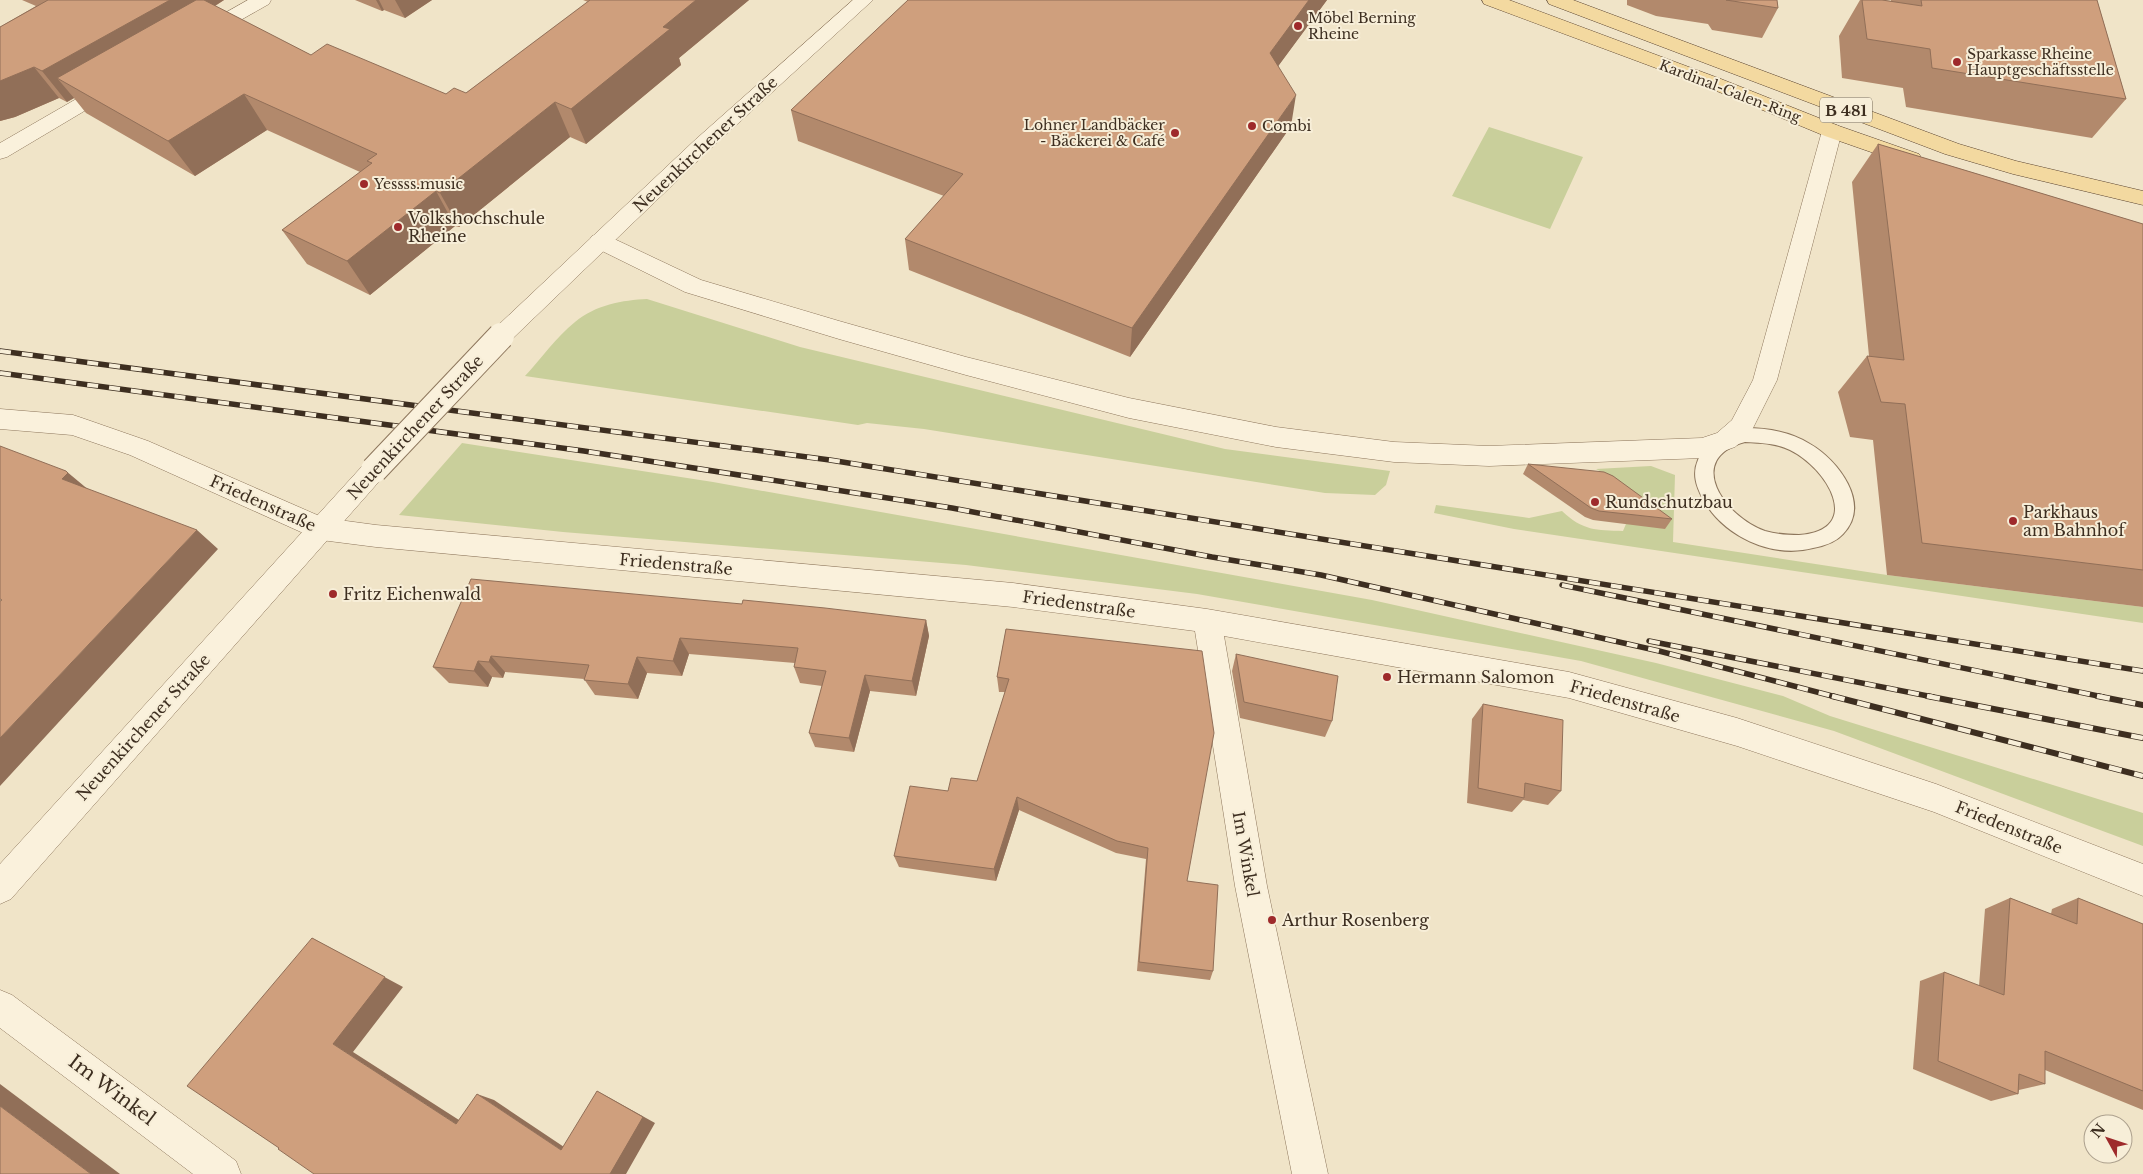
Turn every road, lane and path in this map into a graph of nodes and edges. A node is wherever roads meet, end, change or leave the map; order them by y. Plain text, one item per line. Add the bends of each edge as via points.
1 (262, 0) edge
2 (864, 0) edge
3 (1491, 0) edge
4 (1556, 0) edge
5 (186, 44) edge
6 (127, 78) edge
7 (1832, 131) junction
8 (0, 152) edge
9 (1929, 165) edge
10 (2143, 198) edge
11 (600, 241) junction
12 (0, 419) edge
13 (1726, 440) junction
14 (321, 529) junction
15 (1207, 621) junction
16 (2143, 880) edge
17 (0, 888) edge
18 (0, 1007) edge
19 (223, 1174) edge
20 (1310, 1174) edge

1 - 5 street
2 - 11 street, Neuenkirchener Straße
3 - 7 main road, Kardinal-Galen-Ring / B 481
4 - 10 main road, Kardinal-Galen-Ring / B 481 via 1952,149
6 - 8 street
7 - 9 main road, Kardinal-Galen-Ring / B 481
7 - 13 street via 1765,380 1741,427
11 - 13 street via 693,286 839,330 1129,408 1276,437 1394,452 1489,456 1703,448
11 - 14 street, Neuenkirchener Straße, bridge via 501,336
12 - 14 street, Friedenstraße via 73,425 129,444
13 - 13 lane via 1712,450 1704,464 1704,481 1712,500 1727,517 1747,531 1770,540 1795,544 1817,541 1834,532 1844,519 1846,502 1840,484 1828,467 1803,449 1766,435 1745,435
14 - 15 street, Friedenstraße via 1013,595
14 - 17 street, Neuenkirchener Straße
15 - 16 street, Friedenstraße via 1569,684 1737,732 1936,798
15 - 20 street, Im Winkel via 1251,886
18 - 19 street, Im Winkel

